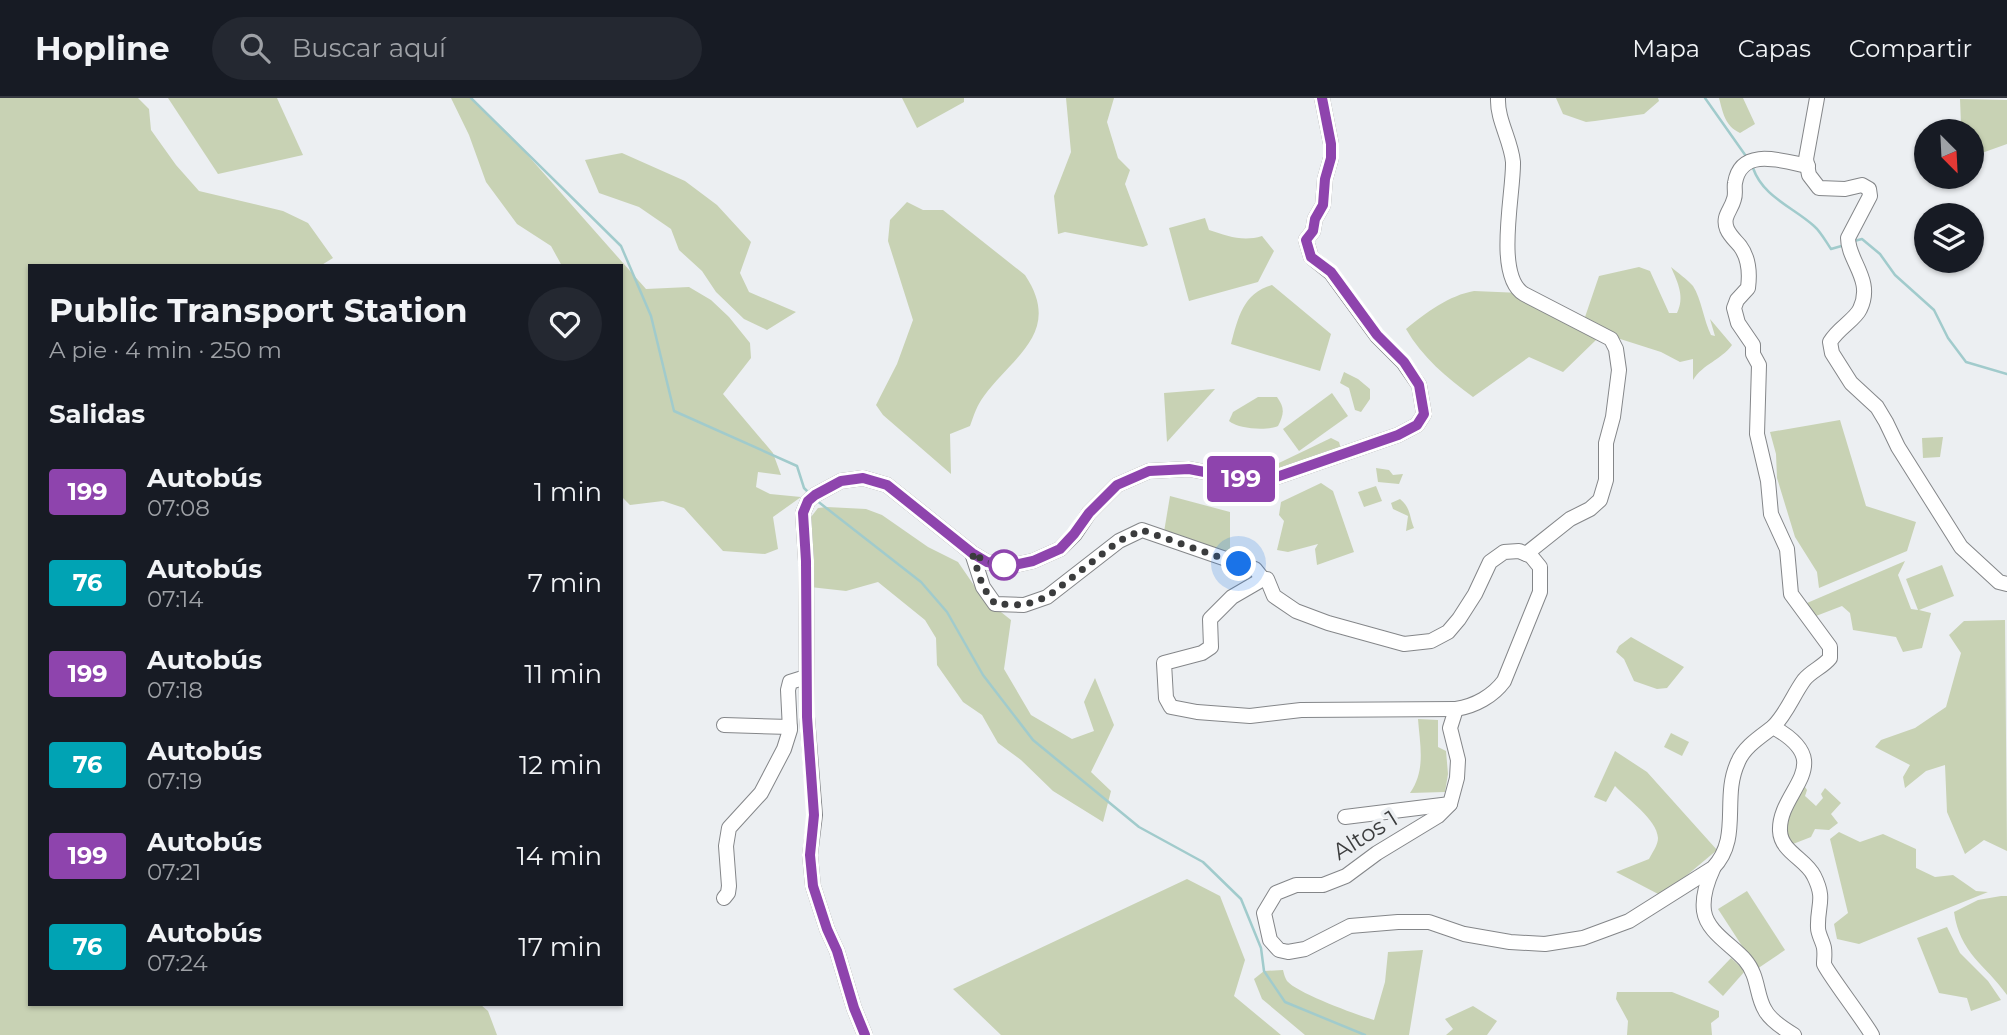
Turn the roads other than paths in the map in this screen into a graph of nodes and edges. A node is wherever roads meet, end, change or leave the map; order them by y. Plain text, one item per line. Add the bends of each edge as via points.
1 (1322, 98) edge
2 (1498, 98) edge
3 (1817, 98) edge
4 (1808, 166) junction
5 (972, 553) junction
6 (1526, 554) junction
7 (1264, 579) junction
8 (2007, 584) edge
9 (806, 677) junction
10 (1456, 709) junction
11 (724, 725) dead end
12 (790, 727) junction
13 (1773, 727) junction
14 (1450, 804) junction
15 (1345, 817) dead end
16 (1713, 868) junction
17 (724, 898) dead end
18 (865, 1035) edge
19 (1794, 1035) edge
20 (1872, 1035) edge

1 - 5 street via 1331,158 1323,205 1306,240 1311,257 1331,272 1419,385 1424,414 1417,425 1268,480 1189,469 1149,471 1117,485 1060,549 1010,566 987,562
2 - 6 street via 1513,163 1508,214 1509,265 1515,284 1538,302 1611,339 1618,361 1600,500
3 - 4 street
4 - 8 street via 1819,188 1845,190 1862,184 1870,196 1848,241 1861,271 1863,301 1856,315 1836,331 1830,342 1832,353 1852,383 1877,407 1961,547
4 - 13 street, Altos 1 via 1765,158 1749,161 1735,181 1735,199 1725,218 1728,231 1748,260 1748,288 1734,308 1759,365 1757,434 1771,514 1787,548 1791,594 1830,647 1830,658 1806,677
5 - 7 street via 983,587 995,604 1024,605 1047,597 1119,541 1142,530 1255,569
5 - 9 street via 887,485 863,478 841,481 812,498 803,513
6 - 7 street via 1504,552 1490,562 1459,619 1431,641 1404,643 1328,623 1296,611 1274,596
6 - 10 street via 1540,567 1540,592 1514,661 1496,692
7 - 10 street via 1231,597 1210,619 1211,647 1164,663 1166,698 1171,707 1250,716 1301,710
9 - 12 street via 790,682
9 - 18 street via 813,886
10 - 14 street via 1450,728 1457,778
11 - 12 street
12 - 17 street via 761,793 729,828 729,887
13 - 16 street, Altos 1 via 1738,760 1729,799 1729,841
13 - 20 street via 1801,752 1804,772 1782,811 1783,843 1811,870 1821,890 1818,929 1824,967
14 - 15 street
14 - 16 street, Altos 1 via 1346,876 1276,893 1264,913 1270,940 1288,952 1305,949 1350,926 1398,922 1429,922 1510,942 1583,939 1629,921
16 - 19 street via 1704,898 1709,925 1748,962 1765,1010

